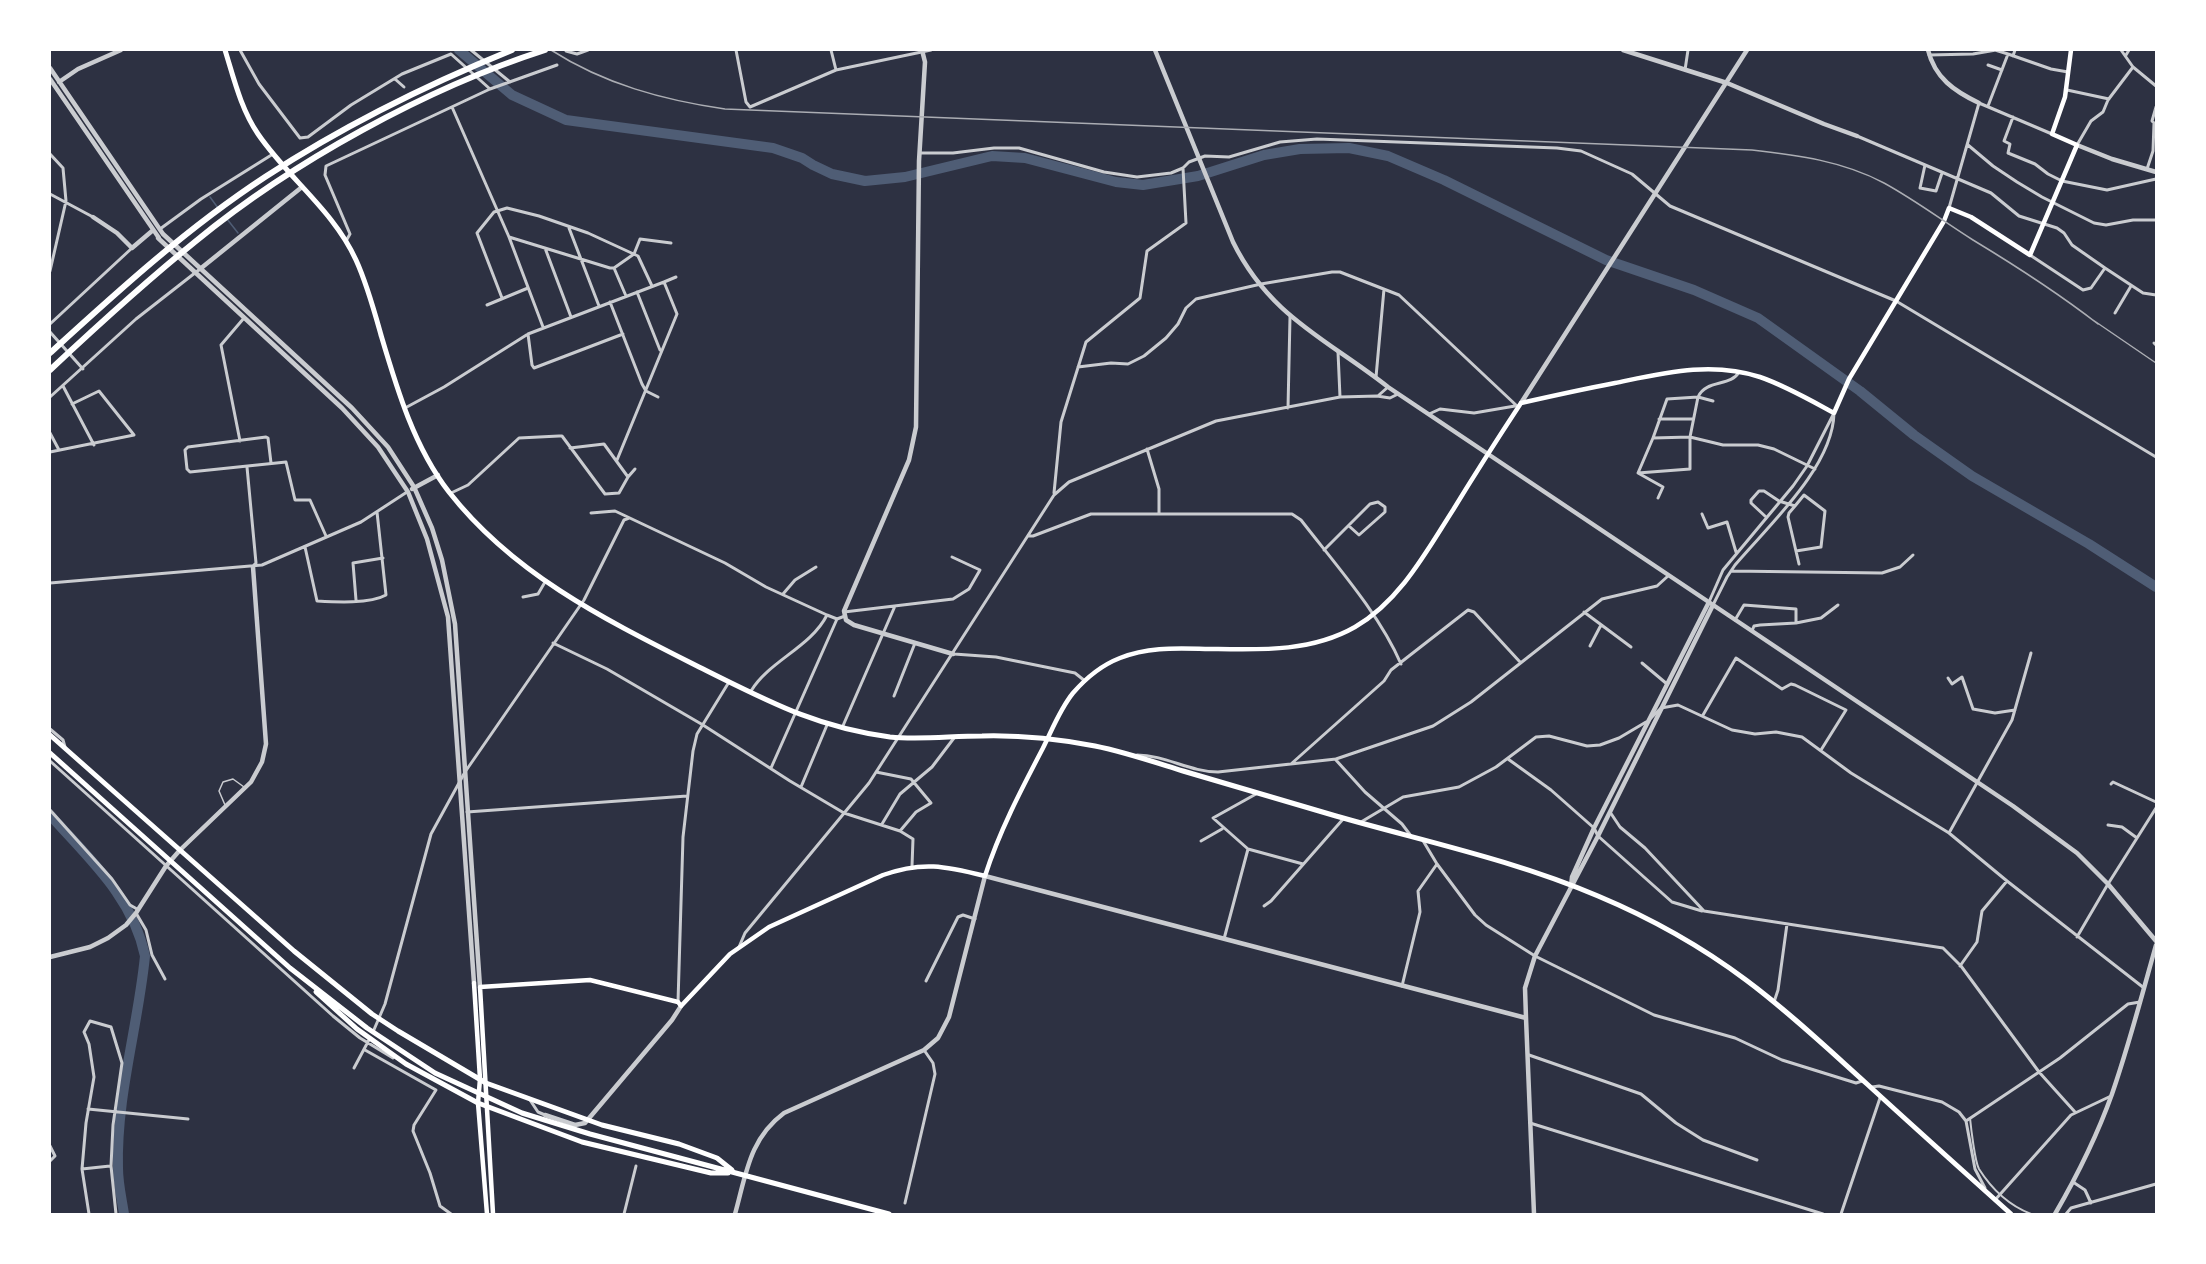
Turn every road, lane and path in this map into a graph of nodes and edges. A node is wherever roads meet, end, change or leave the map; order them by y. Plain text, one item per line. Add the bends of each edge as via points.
1 (121, 50) edge
2 (225, 50) edge
3 (240, 50) edge
4 (471, 50) edge
5 (512, 50) edge
6 (545, 50) edge
7 (588, 50) edge
8 (736, 50) edge
9 (831, 50) edge
10 (922, 50) edge
11 (930, 50) edge
12 (1155, 50) edge
13 (1623, 50) edge
14 (1688, 50) edge
15 (1747, 50) edge
16 (1960, 50) edge
17 (1996, 50) edge
18 (2015, 50) edge
19 (2072, 50) edge
20 (2121, 50) edge
21 (2129, 50) edge
22 (566, 51) edge
23 (1928, 52) edge
24 (1958, 54) junction
25 (2010, 55) junction
26 (2126, 55) junction
27 (557, 65) dead end
28 (1988, 65) dead end
29 (2133, 67) junction
30 (50, 68) edge
31 (836, 70) junction
32 (1685, 70) junction
33 (2002, 70) junction
34 (2069, 73) junction
35 (50, 79) edge
36 (395, 79) junction
37 (59, 82) junction
38 (509, 82) junction
39 (1727, 83) junction
40 (2157, 86) edge
41 (404, 87) dead end
42 (491, 88) junction
43 (2067, 90) junction
44 (2109, 99) junction
45 (1979, 103) junction
46 (1988, 106) junction
47 (452, 107) junction
48 (2157, 107) edge
49 (423, 113) dead end
50 (2013, 117) junction
51 (427, 119) junction
52 (2052, 134) junction
53 (1857, 135) joint
54 (1968, 145) junction
55 (2077, 145) junction
56 (921, 153) junction
57 (50, 154) edge
58 (274, 155) junction
59 (1925, 165) junction
60 (1183, 168) junction
61 (2147, 169) junction
62 (2157, 172) edge
63 (1942, 173) junction
64 (1959, 178) junction
65 (2157, 179) edge
66 (2062, 181) junction
67 (302, 187) junction
68 (50, 194) edge
69 (1656, 194) junction
70 (2054, 202) junction
71 (66, 204) junction
72 (1949, 208) junction
73 (498, 210) junction
74 (93, 217) joint
75 (2157, 220) edge
76 (2045, 223) junction
77 (569, 228) junction
78 (152, 231) junction
79 (160, 235) junction
80 (509, 237) junction
81 (346, 241) junction
82 (671, 243) dead end
83 (544, 247) junction
84 (132, 248) junction
85 (634, 254) junction
86 (2030, 255) junction
87 (582, 259) junction
88 (195, 268) junction
89 (614, 268) junction
90 (2105, 268) junction
91 (50, 271) edge
92 (676, 277) dead end
93 (664, 282) junction
94 (1261, 284) junction
95 (652, 286) junction
96 (2131, 286) junction
97 (528, 288) junction
98 (1384, 289) junction
99 (637, 292) junction
100 (2157, 295) edge
101 (626, 296) junction
102 (502, 298) junction
103 (1896, 301) junction
104 (610, 302) junction
105 (487, 304) dead end
106 (599, 306) junction
107 (2115, 313) dead end
108 (245, 317) junction
109 (571, 317) junction
110 (1290, 317) junction
111 (50, 324) edge
112 (543, 327) junction
113 (51, 334) edge
114 (528, 334) junction
115 (623, 334) junction
116 (661, 352) junction
117 (1338, 352) junction
118 (50, 353) edge
119 (1078, 368) junction
120 (83, 369) junction
121 (50, 370) edge
122 (1739, 372) junction
123 (1376, 377) junction
124 (63, 386) junction
125 (1388, 387) junction
126 (646, 391) junction
127 (1400, 393) junction
128 (1377, 396) junction
129 (50, 397) edge
130 (658, 397) dead end
131 (1340, 397) junction
132 (1698, 397) junction
133 (1713, 401) dead end
134 (72, 404) junction
135 (1519, 405) junction
136 (405, 408) junction
137 (1288, 408) junction
138 (1834, 413) junction
139 (1429, 414) junction
140 (1659, 419) junction
141 (1694, 419) junction
142 (50, 433) edge
143 (1690, 437) junction
144 (1653, 438) junction
145 (240, 441) junction
146 (94, 445) junction
147 (570, 448) junction
148 (1147, 448) junction
149 (59, 450) junction
150 (50, 452) edge
151 (1489, 453) junction
152 (2157, 457) edge
153 (617, 460) junction
154 (271, 463) junction
155 (1807, 466) junction
156 (247, 467) junction
157 (635, 469) dead end
158 (1815, 469) junction
159 (1638, 473) junction
160 (438, 475) junction
161 (628, 477) junction
162 (414, 487) junction
163 (408, 492) junction
164 (450, 493) junction
165 (1054, 495) junction
166 (1658, 498) dead end
167 (1779, 501) junction
168 (1789, 502) junction
169 (1795, 506) junction
170 (377, 512) junction
171 (591, 513) dead end
172 (1159, 513) junction
173 (1702, 514) dead end
174 (629, 518) junction
175 (1766, 518) junction
176 (1349, 525) junction
177 (1028, 536) junction
178 (327, 537) junction
179 (305, 547) junction
180 (1324, 550) junction
181 (1796, 551) junction
182 (1736, 552) junction
183 (1913, 555) dead end
184 (952, 557) dead end
185 (383, 558) junction
186 (1799, 564) dead end
187 (253, 567) junction
188 (816, 567) dead end
189 (1731, 571) junction
190 (1668, 576) junction
191 (50, 582) edge
192 (545, 582) junction
193 (783, 594) junction
194 (523, 597) dead end
195 (356, 600) junction
196 (580, 603) junction
197 (1711, 603) junction
198 (1838, 605) dead end
199 (896, 606) junction
200 (1584, 612) junction
201 (844, 614) junction
202 (826, 615) junction
203 (1373, 615) junction
204 (837, 619) junction
205 (1736, 620) junction
206 (1796, 623) junction
207 (1601, 625) junction
208 (1752, 631) junction
209 (884, 633) junction
210 (553, 643) junction
211 (915, 643) junction
212 (1590, 646) dead end
213 (1631, 647) dead end
214 (2031, 653) dead end
215 (953, 654) junction
216 (1520, 662) junction
217 (1642, 663) dead end
218 (1401, 664) junction
219 (1948, 678) dead end
220 (1085, 681) junction
221 (729, 682) junction
222 (1667, 684) junction
223 (750, 693) junction
224 (894, 696) dead end
225 (1661, 708) junction
226 (2015, 710) junction
227 (795, 714) junction
228 (1703, 716) junction
229 (1648, 721) junction
230 (703, 725) junction
231 (827, 725) junction
232 (842, 728) junction
233 (50, 729) edge
234 (50, 735) edge
235 (955, 737) junction
236 (898, 738) junction
237 (1048, 739) junction
238 (65, 747) junction
239 (1821, 750) junction
240 (50, 754) edge
241 (1130, 755) junction
242 (1335, 759) junction
243 (1508, 759) junction
244 (50, 761) edge
245 (1291, 764) junction
246 (770, 768) junction
247 (465, 772) junction
248 (876, 772) junction
249 (459, 782) junction
250 (914, 783) junction
251 (1976, 783) junction
252 (2111, 784) dead end
253 (801, 787) junction
254 (244, 788) junction
255 (1257, 793) junction
256 (687, 796) junction
257 (2157, 802) edge
258 (225, 806) junction
259 (1384, 808) junction
260 (2157, 808) edge
261 (50, 810) edge
262 (467, 812) junction
263 (1610, 812) junction
264 (844, 813) junction
265 (1344, 818) junction
266 (1360, 822) junction
267 (882, 825) junction
268 (2108, 825) dead end
269 (1222, 828) junction
270 (1594, 828) junction
271 (900, 831) junction
272 (1949, 833) junction
273 (1411, 836) junction
274 (1598, 836) junction
275 (2137, 838) junction
276 (1422, 839) junction
277 (1201, 841) dead end
278 (1248, 849) junction
279 (180, 850) junction
280 (1303, 864) junction
281 (1437, 864) junction
282 (166, 866) junction
283 (912, 866) junction
284 (985, 876) junction
285 (2007, 881) junction
286 (2108, 884) junction
287 (1571, 886) junction
288 (1264, 906) dead end
289 (1704, 911) junction
290 (137, 912) junction
291 (975, 919) junction
292 (1787, 924) junction
293 (2077, 937) junction
294 (1224, 939) junction
295 (2157, 943) edge
296 (739, 947) junction
297 (1535, 956) junction
298 (50, 957) edge
299 (1960, 966) junction
300 (165, 979) dead end
301 (926, 981) dead end
302 (308, 982) junction
303 (474, 983) joint
304 (1402, 986) junction
305 (480, 987) junction
306 (2144, 988) junction
307 (1774, 1002) junction
308 (2140, 1002) junction
309 (679, 1004) junction
310 (1526, 1018) junction
311 (365, 1050) junction
312 (924, 1050) junction
313 (1527, 1054) junction
314 (406, 1064) junction
315 (354, 1068) dead end
316 (2039, 1072) junction
317 (480, 1079) junction
318 (1864, 1081) junction
319 (486, 1083) junction
320 (1870, 1087) junction
321 (1881, 1096) junction
322 (2111, 1096) junction
323 (528, 1099) junction
324 (478, 1102) junction
325 (488, 1107) junction
326 (88, 1109) junction
327 (115, 1112) junction
328 (2075, 1112) junction
329 (546, 1115) junction
330 (1970, 1118) junction
331 (188, 1119) dead end
332 (522, 1120) junction
333 (1966, 1121) junction
334 (1530, 1123) junction
335 (50, 1146) edge
336 (1757, 1160) dead end
337 (50, 1161) edge
338 (111, 1166) junction
339 (636, 1166) dead end
340 (82, 1169) junction
341 (736, 1173) junction
342 (2073, 1182) junction
343 (2157, 1184) edge
344 (1986, 1192) junction
345 (1997, 1197) junction
346 (905, 1203) dead end
347 (2091, 1203) junction
348 (888, 1214) edge
349 (89, 1215) edge
350 (116, 1215) edge
351 (451, 1215) edge
352 (487, 1215) edge
353 (493, 1215) edge
354 (624, 1215) edge
355 (735, 1215) edge
356 (1534, 1215) edge
357 (1823, 1215) edge
358 (1841, 1215) edge
359 (2011, 1215) edge
360 (2031, 1215) edge
361 (2055, 1215) edge
362 (2066, 1215) edge

1 - 37 street
2 - 58 highway via 243,106
3 - 36 street via 259,84 303,139
4 - 38 street
5 - 118 highway via 415,92 332,136 243,192 124,286
6 - 121 highway via 420,101 337,145 248,201 131,295
7 - 22 street via 577,54
8 - 31 street via 750,107
9 - 31 street
10 - 11 street
10 - 31 street
10 - 56 street via 925,62
12 - 94 street via 1225,226 1240,257
13 - 32 street
14 - 32 street
15 - 39 street
16 - 24 street
17 - 24 street
17 - 25 street
18 - 25 street
19 - 34 main road
20 - 26 street
21 - 26 street
23 - 24 street
23 - 45 street via 1940,78
25 - 33 street
25 - 34 street
26 - 29 street
27 - 38 street
28 - 33 street
29 - 40 street
29 - 44 street
30 - 37 street
32 - 39 street
33 - 46 street
34 - 43 main road
35 - 78 street
36 - 41 street
36 - 42 street via 451,54
37 - 79 street
38 - 42 street
39 - 53 street
39 - 69 street
42 - 47 street
43 - 44 street
43 - 52 main road
44 - 55 street
45 - 46 street
45 - 54 street
46 - 50 street
47 - 51 street
47 - 73 street
48 - 61 street via 2152,121 2153,151
49 - 51 street
50 - 52 street
50 - 66 street via 2004,141 2010,144 2008,153
51 - 81 street via 326,166 325,175 350,234
52 - 55 main road
53 - 59 street
54 - 64 street
54 - 70 street via 1993,166
55 - 61 street
55 - 66 main road
56 - 60 street via 1019,148 1104,172 1137,177 1164,175
56 - 201 street via 916,427 909,460
57 - 71 street via 63,168
58 - 67 highway
58 - 79 street via 201,199
59 - 63 street
59 - 63 street via 1920,188 1936,191
60 - 69 street via 1204,156 1229,157 1306,139 1557,148 1581,151 1632,174
60 - 119 street via 1186,223 1147,251 1140,298 1086,342
61 - 62 street
63 - 64 street
64 - 72 street
64 - 76 street via 1991,193 2019,216
65 - 66 street via 2107,190
66 - 70 main road
67 - 81 highway
67 - 88 street
68 - 71 street
69 - 103 street via 1670,206
69 - 135 street
70 - 75 street via 2100,224
70 - 76 main road
71 - 74 street
71 - 91 street
72 - 86 main road via 1971,217
72 - 103 main road
73 - 77 street via 507,208 539,216
73 - 80 street
73 - 102 street via 477,236
74 - 84 street
76 - 86 main road
76 - 90 street via 2064,233 2072,245
77 - 85 street
77 - 87 street
78 - 79 street
78 - 84 street
79 - 88 street
80 - 83 street
80 - 97 street
81 - 136 highway via 362,273
82 - 85 street via 640,239
83 - 87 street
83 - 109 street
84 - 111 street
85 - 89 street
85 - 95 street
86 - 90 street via 2083,290 2091,288
87 - 89 street
87 - 106 street
88 - 108 street
88 - 120 street
88 - 162 street via 352,408 387,447
89 - 101 street
90 - 96 street
92 - 93 street
93 - 95 street
93 - 116 street via 677,314
94 - 98 street via 1340,272
94 - 110 street
94 - 119 street via 1196,299 1166,338 1128,364
95 - 99 street
96 - 100 street
96 - 107 street
97 - 102 street
97 - 112 street
98 - 123 street
98 - 135 street via 1399,295
99 - 101 street
99 - 116 street
101 - 104 street
102 - 105 street
103 - 138 main road
103 - 152 street
104 - 106 street
104 - 115 street
106 - 109 street
108 - 145 street via 221,345
108 - 163 street via 367,434
109 - 112 street
110 - 117 street
110 - 137 street
112 - 114 street
113 - 120 street
114 - 115 street via 534,368
114 - 136 street
115 - 126 street
116 - 126 street
117 - 123 street
117 - 131 street
119 - 165 street via 1061,422
120 - 124 street
122 - 132 street via 1733,379 1707,387
122 - 135 main road via 1685,369
122 - 138 main road via 1779,385
123 - 125 street
124 - 129 street
124 - 134 street
125 - 127 street
125 - 128 street
126 - 130 street
126 - 153 street
127 - 128 street via 1390,398
127 - 139 street
128 - 131 street
131 - 137 street
132 - 133 street
132 - 140 street via 1667,399
132 - 141 street
134 - 146 street
134 - 146 street via 99,391 134,433 133,437
135 - 139 street via 1474,413 1440,409
135 - 151 main road
136 - 160 highway
137 - 148 street via 1216,422
138 - 155 street
138 - 158 street via 1834,424
139 - 151 street
140 - 141 street
140 - 144 street
141 - 143 street
142 - 149 street
143 - 144 street
143 - 155 street via 1723,445 1766,446
143 - 159 street via 1690,469
144 - 159 street
145 - 154 street via 267,437
145 - 156 street via 188,447 187,469 190,472
146 - 149 street
147 - 153 street via 604,444
147 - 161 street via 605,494 619,493
147 - 164 street via 562,436 519,438 468,485
148 - 165 street via 1069,482
148 - 172 street via 1159,489
149 - 150 street
151 - 190 street
151 - 203 main road via 1407,579
153 - 161 street
154 - 156 street
154 - 178 street via 286,462 295,500 310,500
155 - 158 street
155 - 167 street
156 - 187 street
157 - 161 street
158 - 168 street
159 - 166 street via 1663,487
160 - 162 street
160 - 164 highway
162 - 163 street
162 - 247 street via 432,528 449,587
163 - 170 street
163 - 249 street via 428,539 448,617
164 - 192 highway via 505,551
165 - 177 street
167 - 168 street
167 - 175 street
167 - 175 street via 1762,490 1751,500
168 - 169 street
168 - 189 street
169 - 181 street via 1788,517
169 - 181 street via 1804,495 1825,512 1821,547
170 - 178 street
170 - 185 street
171 - 174 street via 615,511
172 - 177 street via 1086,514
172 - 180 street via 1292,514
173 - 182 street via 1708,528 1727,522
174 - 193 street
174 - 196 street via 624,520
175 - 182 street
176 - 176 street via 1370,504 1378,502 1385,507 1359,535
176 - 180 street
177 - 215 street
178 - 179 street
179 - 187 street
179 - 195 street via 317,601
180 - 203 street
181 - 186 street
182 - 197 street via 1723,570
183 - 189 street via 1900,567 1882,573
184 - 199 street via 980,570 969,589 952,600
185 - 195 street via 353,562
185 - 195 street via 386,595
187 - 191 street
187 - 254 street via 266,744 260,767
188 - 193 street via 795,580
189 - 197 street
190 - 197 street
190 - 200 street via 1657,586 1602,599
192 - 194 street via 536,595
192 - 196 highway
193 - 202 street
196 - 210 street
196 - 221 highway
197 - 205 street
197 - 222 street
197 - 225 street
198 - 206 street via 1821,618
199 - 201 street
199 - 209 street
200 - 207 street
200 - 216 street
201 - 204 street
201 - 209 street via 854,625
202 - 204 street
202 - 223 street via 821,627
203 - 218 street
203 - 220 main road via 1345,632 1309,645 1269,650 1157,648 1137,652 1112,662
204 - 227 street
205 - 206 street via 1744,605 1796,609
205 - 208 street
206 - 208 street via 1754,626
207 - 212 street
207 - 213 street
208 - 251 street
209 - 211 street
209 - 232 street
210 - 230 street via 607,669
210 - 247 street
211 - 215 street
211 - 224 street
214 - 226 street
215 - 220 street via 996,657 1075,673
215 - 236 street
216 - 218 street via 1471,609
216 - 242 street via 1471,702 1433,726
217 - 222 street
218 - 245 street
219 - 226 street via 1952,684 1962,677 1973,709 1995,713
220 - 237 main road via 1065,705
221 - 223 highway
221 - 230 street
222 - 229 street
223 - 227 highway
225 - 228 street via 1684,706
225 - 229 street
225 - 263 street
226 - 251 street
227 - 231 highway
227 - 246 street
228 - 239 street via 1743,733 1776,732 1802,737
228 - 239 street via 1736,658 1782,689 1791,684 1846,710
229 - 243 street via 1600,745 1536,737
229 - 270 street
230 - 246 street
230 - 256 street via 695,741
231 - 232 highway
231 - 253 street
232 - 236 highway
233 - 238 street
234 - 238 highway
235 - 236 highway
235 - 237 highway
235 - 250 street
236 - 248 street
237 - 241 highway
237 - 284 main road via 1006,820
238 - 279 highway
239 - 272 street
240 - 302 highway
241 - 245 street via 1159,758 1209,772
241 - 255 highway
242 - 245 street
242 - 259 street
243 - 259 street via 1459,787 1403,797
243 - 270 street
244 - 282 street
246 - 253 street
247 - 249 street
247 - 262 street
248 - 250 street via 911,779
248 - 264 street
249 - 303 street
249 - 311 street via 431,834 380,1015
250 - 267 street via 900,794
250 - 271 street via 931,803 916,812
251 - 272 street
251 - 286 street via 2077,853
252 - 257 street
253 - 264 street
254 - 258 street
254 - 258 lane via 234,779 224,782 219,791
255 - 265 highway
255 - 269 street via 1213,819
256 - 262 street
256 - 309 street via 680,885
258 - 279 street
259 - 266 street
259 - 273 street
260 - 275 street
261 - 290 street
262 - 305 street
263 - 274 street
263 - 289 street via 1620,827
264 - 267 street
264 - 296 street via 745,933
265 - 266 highway
265 - 280 street
266 - 273 highway
267 - 271 street
268 - 275 street via 2122,827
269 - 277 street
269 - 278 street
270 - 274 street
270 - 287 street
271 - 283 street via 913,839
272 - 285 street
273 - 276 highway
274 - 287 street
274 - 289 street via 1672,902
275 - 286 street
276 - 281 street
276 - 287 highway
278 - 280 street
278 - 294 street
279 - 282 street
279 - 317 highway via 372,1014
280 - 288 street
281 - 297 street via 1486,925
281 - 304 street via 1418,891 1420,912
282 - 290 street
282 - 314 street via 351,1032
283 - 284 main road via 941,866
283 - 296 main road via 883,875 769,927
284 - 291 street
284 - 294 street
285 - 293 street
285 - 299 street via 1980,913 1977,942
286 - 293 street
286 - 295 street
287 - 297 street
287 - 307 highway via 1645,918 1725,965
289 - 292 street
290 - 298 street via 121,930 99,943
290 - 300 street
291 - 301 street via 958,917
291 - 312 street via 949,1017 938,1038
292 - 299 street via 1938,946
292 - 307 street
293 - 306 street
294 - 304 street
295 - 306 street
296 - 309 main road
297 - 310 street via 1525,988
297 - 318 street via 1654,1015 1735,1038 1782,1060 1856,1083
299 - 316 street
302 - 314 highway via 348,1022
302 - 341 highway via 394,1047 469,1090 522,1113
303 - 317 main road
304 - 310 street
305 - 309 main road via 590,980
305 - 319 main road
306 - 308 street
307 - 318 highway
308 - 316 street via 2128,1004
308 - 322 street
309 - 329 street via 672,1020 585,1123 574,1125
310 - 313 street
311 - 315 street
311 - 351 street via 436,1090 413,1131 440,1206
312 - 346 street via 935,1074
312 - 355 street via 774,1121 754,1146
313 - 334 street
313 - 336 street via 1641,1094 1703,1140
314 - 324 highway
316 - 328 street
316 - 330 street
317 - 319 highway
317 - 324 main road
318 - 320 highway
319 - 323 highway
319 - 325 main road
320 - 321 highway
320 - 333 street via 1942,1102
321 - 344 highway
321 - 358 street
322 - 328 street
322 - 342 street
323 - 329 street via 538,1112
323 - 341 highway via 602,1125 679,1144 717,1158
324 - 325 highway
324 - 352 main road
325 - 332 highway
325 - 353 main road
326 - 327 street
326 - 327 street via 94,1077 90,1044 84,1032 90,1021 111,1027 121,1061
326 - 340 street
327 - 331 street
327 - 338 street
328 - 345 street
329 - 332 street
330 - 333 street
330 - 345 street via 1979,1168
332 - 341 highway via 582,1142 711,1173
333 - 344 street via 1975,1169
334 - 356 street
334 - 357 street
335 - 337 street via 55,1153
338 - 340 street
338 - 350 street
339 - 354 street
340 - 349 street
341 - 348 highway
342 - 347 street via 2085,1190
342 - 361 street
343 - 347 street
344 - 345 highway
345 - 359 highway
345 - 360 street
347 - 362 street via 2072,1208

